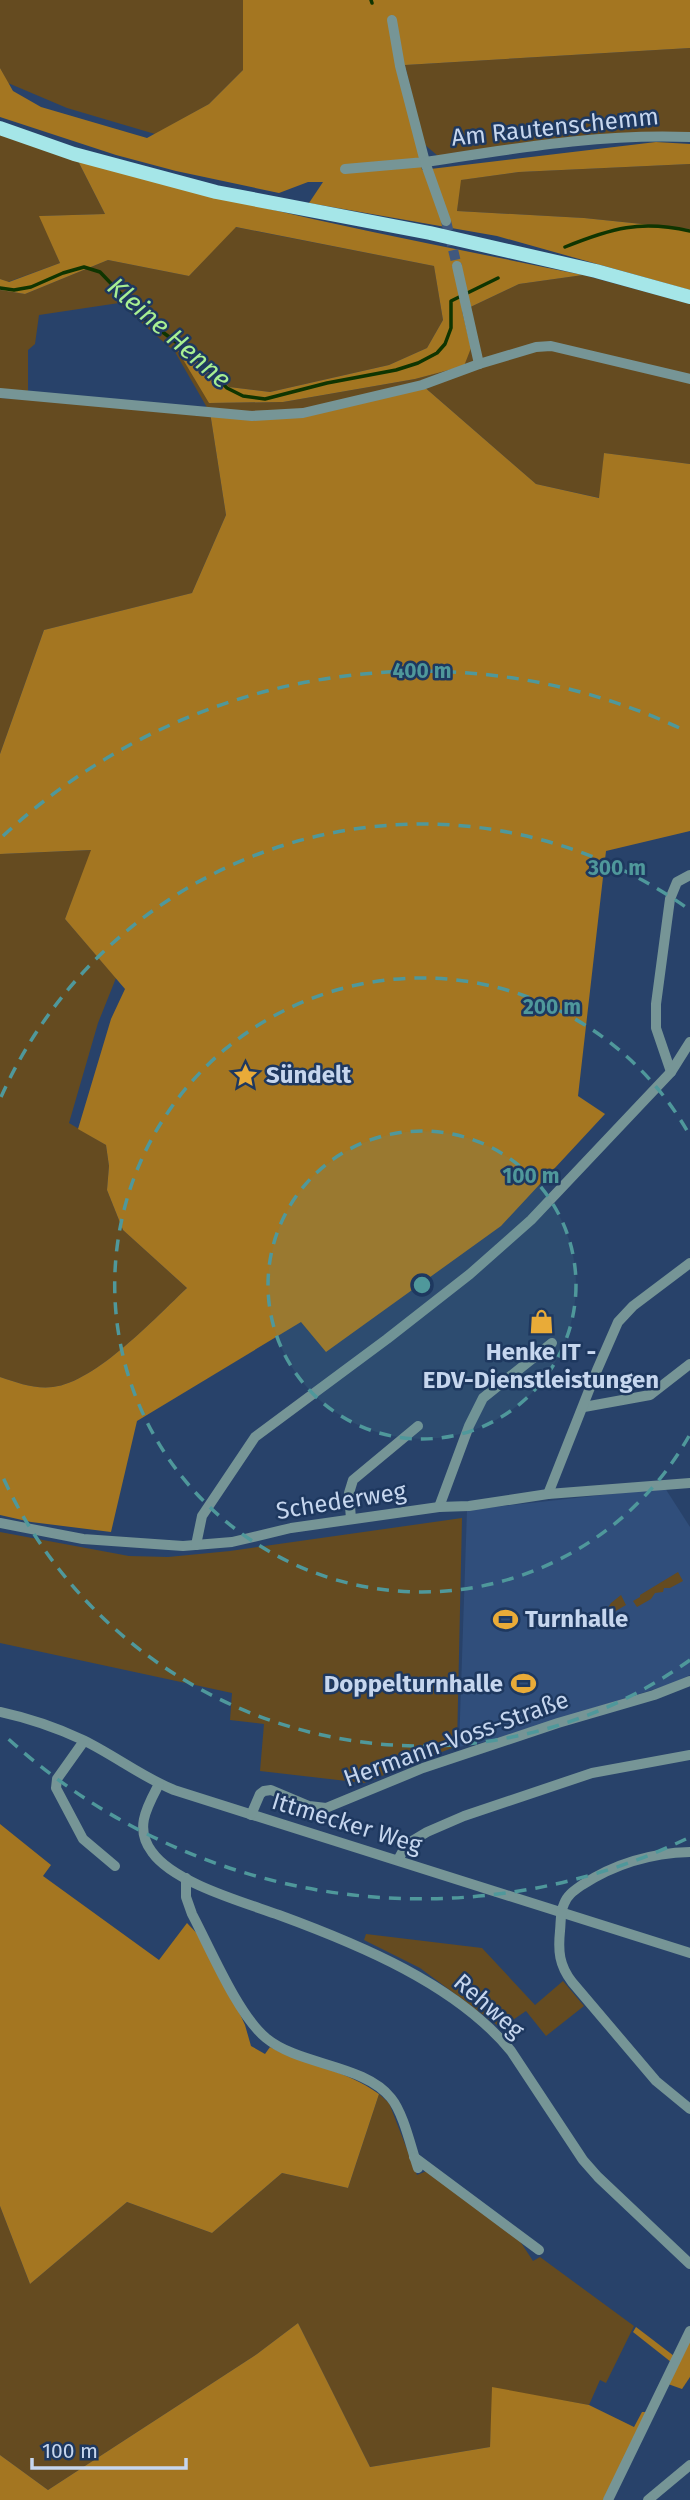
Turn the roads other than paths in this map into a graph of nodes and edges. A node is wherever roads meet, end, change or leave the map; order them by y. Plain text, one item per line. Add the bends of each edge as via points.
1 (392, 20) dead end
2 (0, 128) edge
3 (690, 138) edge
4 (425, 162) junction
5 (345, 169) dead end
6 (446, 221) tunnel mouth
7 (457, 266) tunnel mouth
8 (690, 297) edge
9 (479, 364) junction
10 (690, 379) edge
11 (0, 393) edge
12 (690, 874) edge
13 (690, 1042) edge
14 (671, 1072) junction
15 (690, 1263) edge
16 (552, 1343) dead end
17 (690, 1364) edge
18 (584, 1407) junction
19 (418, 1426) dead end
20 (690, 1483) edge
21 (548, 1494) junction
22 (439, 1507) junction
23 (351, 1519) junction
24 (0, 1523) edge
25 (196, 1545) junction
26 (690, 1681) edge
27 (0, 1712) edge
28 (84, 1741) junction
29 (690, 1755) edge
30 (159, 1783) junction
31 (251, 1815) junction
32 (690, 1852) edge
33 (398, 1860) junction
34 (115, 1866) dead end
35 (186, 1878) junction
36 (561, 1912) junction
37 (690, 1953) edge
38 (690, 2109) edge
39 (539, 2250) dead end
40 (690, 2264) edge
41 (690, 2331) edge
42 (690, 2465) edge
43 (608, 2500) edge
44 (648, 2500) edge

1 - 4 street
2 - 8 main road via 74,154 216,191 443,236
3 - 4 street, Am Rautenschemm via 655,136 525,147
4 - 5 street, Am Rautenschemm
4 - 6 street
7 - 9 street
9 - 10 street via 551,346
9 - 11 street via 422,385 281,415
12 - 14 street via 677,882 670,899 656,1004 656,1028
13 - 14 street
14 - 25 street via 494,1253 358,1361 260,1431 202,1516
15 - 18 street via 618,1322
16 - 22 street via 527,1357 477,1407
17 - 18 street via 653,1394
18 - 21 street
19 - 23 street via 351,1483
20 - 21 street, Schederweg
21 - 22 street, Schederweg
22 - 23 street, Schederweg
23 - 25 street, Schederweg
24 - 25 street, Schederweg via 83,1539
26 - 31 street, Hermann-Voss-Straße via 423,1768 333,1807 316,1808 264,1791
27 - 28 street, Ittmecker Weg
28 - 30 street, Ittmecker Weg
28 - 34 street via 57,1779 57,1788 83,1839
29 - 33 street via 592,1773 464,1816 412,1841
30 - 31 street, Ittmecker Weg
30 - 35 street, Rehweg via 145,1809 143,1832 159,1860
31 - 33 street, Ittmecker Weg
32 - 36 street via 651,1856 618,1866 575,1890
33 - 36 street, Ittmecker Weg
35 - 39 street via 192,1914 252,2023 275,2045 382,2089 396,2104 416,2163
35 - 40 street, Rehweg via 384,1959 424,1980 472,2015 511,2051 583,2160
36 - 37 street, Ittmecker Weg
36 - 38 street via 559,1952 566,1975 656,2081
41 - 43 street
42 - 44 street

